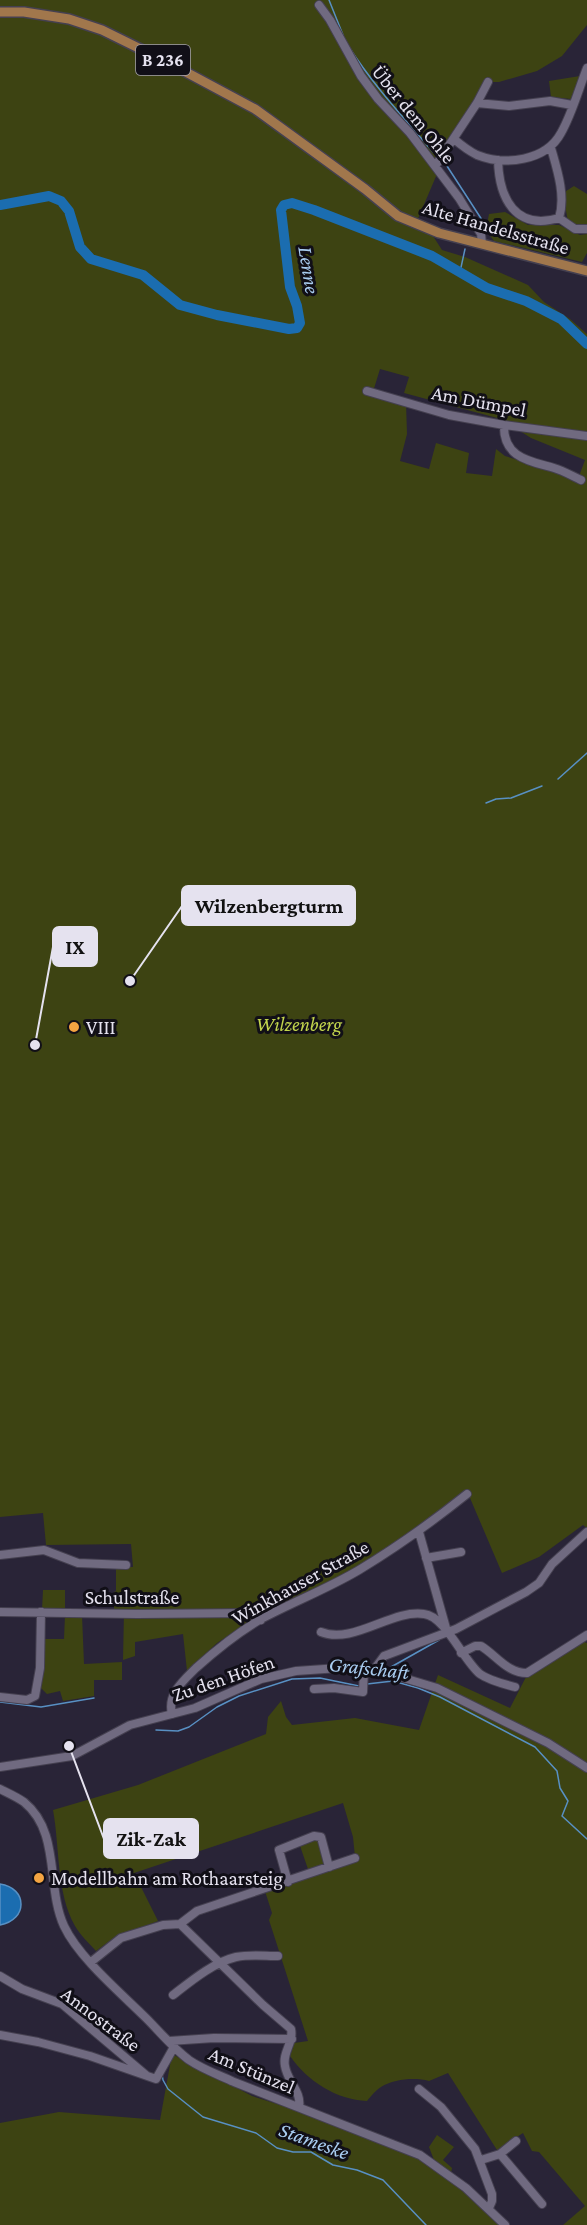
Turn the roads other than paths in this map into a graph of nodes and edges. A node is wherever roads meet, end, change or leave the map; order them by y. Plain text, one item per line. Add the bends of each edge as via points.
1 (319, 5) dead end
2 (0, 12) edge
3 (587, 68) edge
4 (488, 82) dead end
5 (477, 103) junction
6 (572, 105) junction
7 (454, 139) junction
8 (550, 148) junction
9 (498, 160) junction
10 (436, 165) junction
11 (560, 218) junction
12 (587, 229) edge
13 (482, 244) junction
14 (586, 268) edge
15 (367, 391) dead end
16 (504, 425) junction
17 (587, 436) edge
18 (581, 480) dead end
19 (467, 1494) dead end
20 (419, 1532) junction
21 (587, 1532) edge
22 (461, 1552) dead end
23 (0, 1555) edge
24 (426, 1558) junction
25 (126, 1565) dead end
26 (0, 1612) edge
27 (41, 1612) junction
28 (261, 1620) junction
29 (321, 1632) dead end
30 (447, 1632) junction
31 (587, 1635) edge
32 (461, 1653) junction
33 (368, 1670) junction
34 (515, 1687) dead end
35 (314, 1689) dead end
36 (0, 1697) edge
37 (172, 1714) junction
38 (0, 1767) edge
39 (587, 1768) edge
40 (0, 1789) edge
41 (355, 1858) dead end
42 (329, 1867) junction
43 (288, 1882) junction
44 (180, 1924) junction
45 (278, 1956) dead end
46 (91, 1962) junction
47 (219, 1963) junction
48 (0, 1976) edge
49 (173, 1995) dead end
50 (0, 2035) edge
51 (292, 2039) junction
52 (172, 2044) junction
53 (149, 2077) junction
54 (419, 2090) dead end
55 (299, 2107) junction
56 (516, 2141) dead end
57 (500, 2154) junction
58 (481, 2160) junction
59 (542, 2204) dead end
60 (489, 2208) junction
61 (505, 2225) edge

1 - 10 street, Über dem Ohle via 366,84
2 - 13 main road, Alte Handelsstraße / B 236 via 49,15 102,30 236,97 398,216 429,230
3 - 6 street
4 - 5 street
5 - 6 street via 509,106 550,101
5 - 7 street
6 - 8 street via 562,132
7 - 9 street via 475,154
7 - 10 street
8 - 9 street via 532,157
8 - 11 street via 558,172
9 - 11 street via 500,185 511,207 531,219
10 - 13 street, Über dem Ohle via 481,234
11 - 12 street via 575,229
13 - 14 main road, Alte Handelsstraße / B 236
15 - 16 street, Am Dümpel via 449,415
16 - 17 street, Am Dümpel
16 - 18 street via 507,444 518,456
19 - 20 street, Winkhauser Straße
20 - 24 street
20 - 28 street, Winkhauser Straße via 335,1584
21 - 30 street via 556,1559 536,1586
22 - 24 street
23 - 25 street via 44,1550 78,1563
24 - 30 street
26 - 27 street, Schulstraße
27 - 28 street, Schulstraße via 249,1613
27 - 36 street via 35,1696 27,1700
28 - 37 street, Winkhauser Straße via 219,1648 185,1679 174,1694
29 - 30 street via 343,1634 425,1614 438,1620
30 - 32 street
30 - 33 street via 384,1656
31 - 32 street via 527,1673 510,1667 480,1646
32 - 34 street via 484,1676
33 - 35 street via 363,1692
33 - 37 street, Zu den Höfen via 322,1669 274,1676
33 - 39 street, Zu den Höfen via 415,1680 452,1694 548,1743
37 - 38 street, Zu den Höfen via 130,1725 69,1757
40 - 46 street, Am Stünzel via 24,1802 42,1825 61,1920
41 - 42 street
42 - 43 street
42 - 43 street via 321,1837 314,1836 279,1850
43 - 44 street via 197,1911
44 - 46 street via 124,1936
44 - 47 street
45 - 47 street via 241,1956
46 - 52 street, Am Stünzel
47 - 49 street
47 - 51 street via 289,2026
48 - 53 street, Annostraße via 62,2004
50 - 53 street, Annostraße via 90,2056
51 - 52 street via 214,2038
51 - 55 street via 284,2054 284,2064 298,2095
52 - 53 street via 156,2079
52 - 55 street, Am Stünzel via 209,2071
54 - 58 street via 451,2118
55 - 60 street, Am Stünzel via 420,2155
56 - 57 street
57 - 58 street
57 - 59 street
58 - 60 street via 492,2194
60 - 61 street, Am Stünzel

